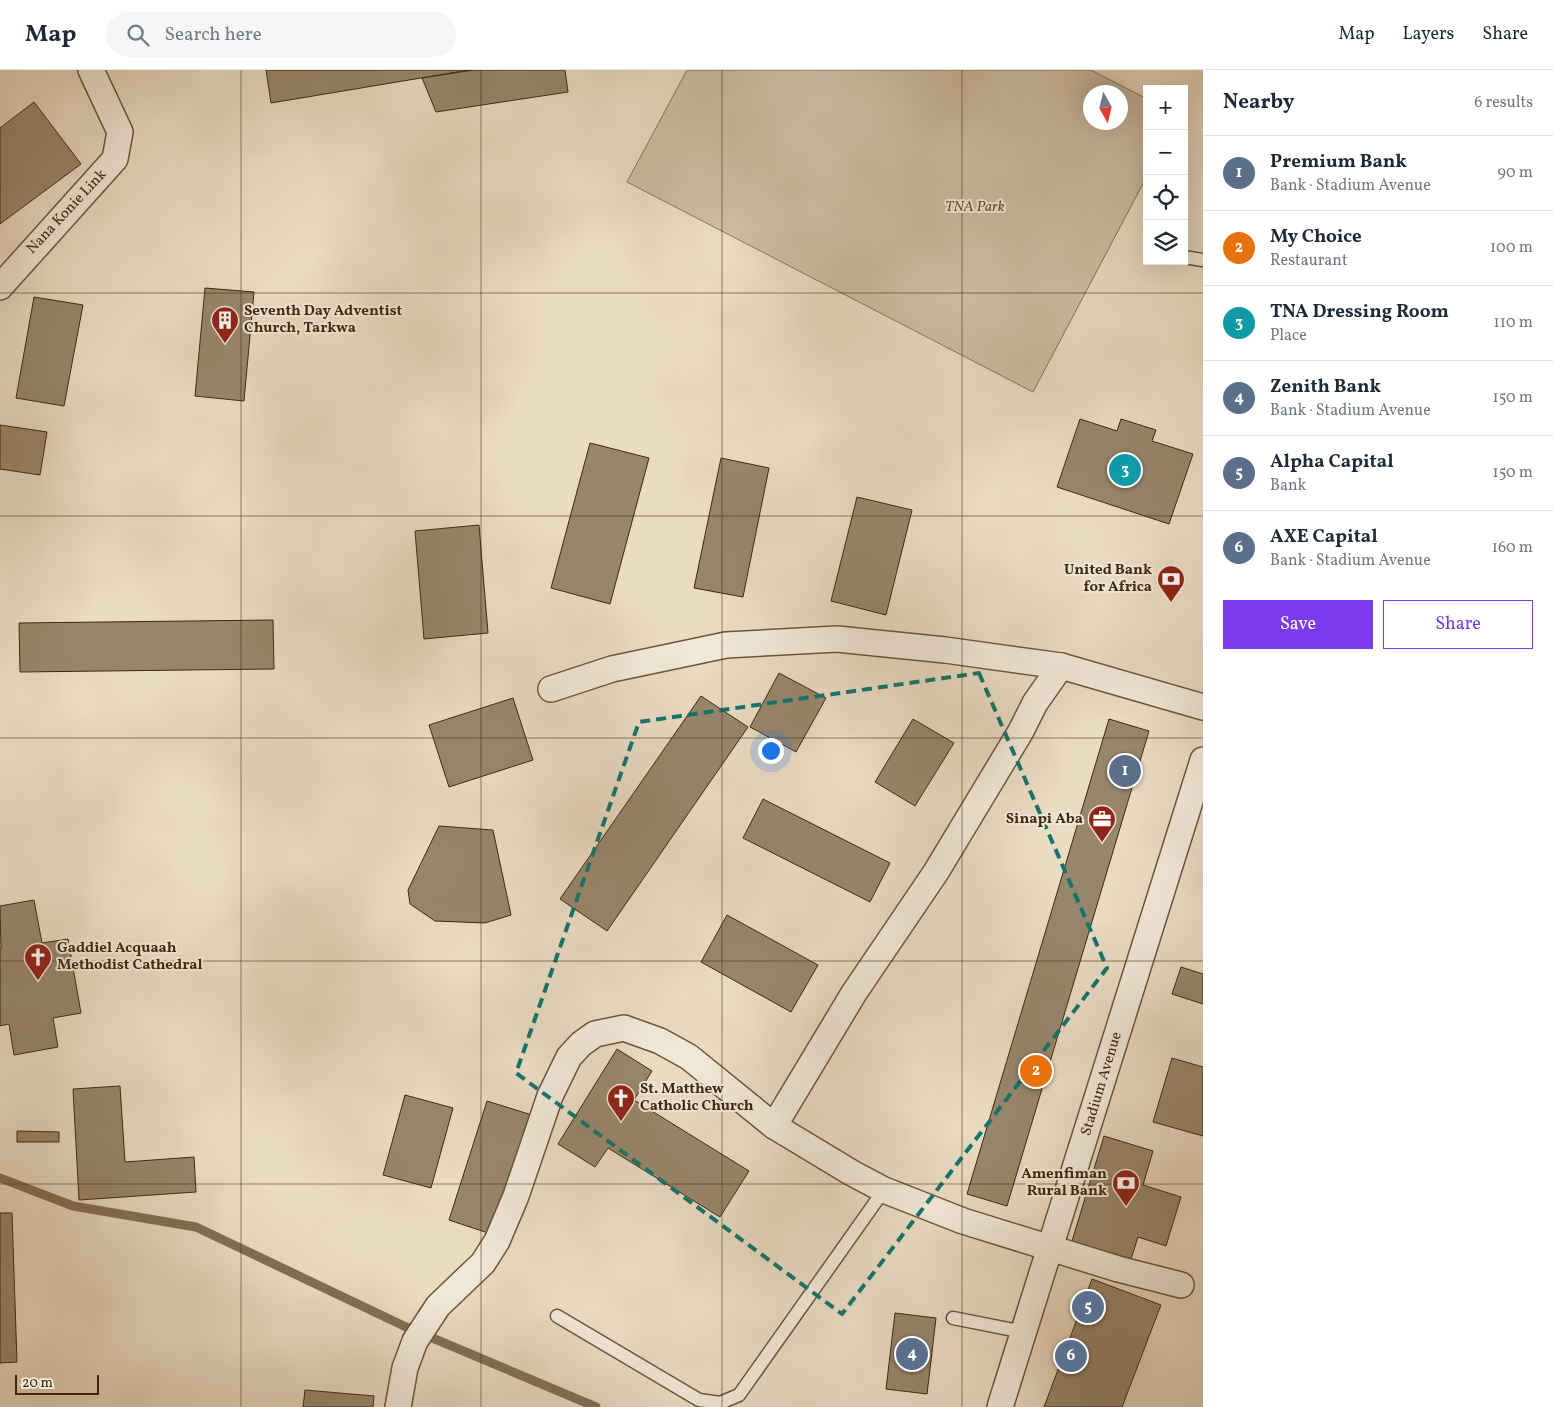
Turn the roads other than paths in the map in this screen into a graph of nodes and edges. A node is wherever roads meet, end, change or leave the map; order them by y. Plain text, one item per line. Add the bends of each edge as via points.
1 (91, 70) edge
2 (1188, 258) edge
3 (1203, 260) edge
4 (0, 287) edge
5 (1061, 666) junction
6 (550, 689) dead end
7 (1203, 707) edge
8 (1203, 760) edge
9 (774, 1126) junction
10 (884, 1190) junction
11 (1051, 1247) junction
12 (1181, 1285) dead end
13 (557, 1316) dead end
14 (953, 1318) dead end
15 (1024, 1332) junction
16 (398, 1407) edge
17 (1000, 1407) edge

1 - 4 street, Nana Konie Link via 120,132 115,159
2 - 3 lane
5 - 6 street via 837,639 726,645 612,669
5 - 7 street
5 - 9 street via 1035,703 1022,731 936,872 854,993
8 - 11 street, Stadium Avenue
9 - 10 street
9 - 16 street via 689,1057 660,1041 624,1028 595,1034 581,1044 569,1058 550,1096 497,1241 483,1263 438,1306 415,1341 404,1368
10 - 11 street via 963,1221
10 - 13 lane via 739,1395 720,1403 699,1400
11 - 12 street
11 - 15 street, Stadium Avenue
14 - 15 lane
15 - 17 street, Stadium Avenue

